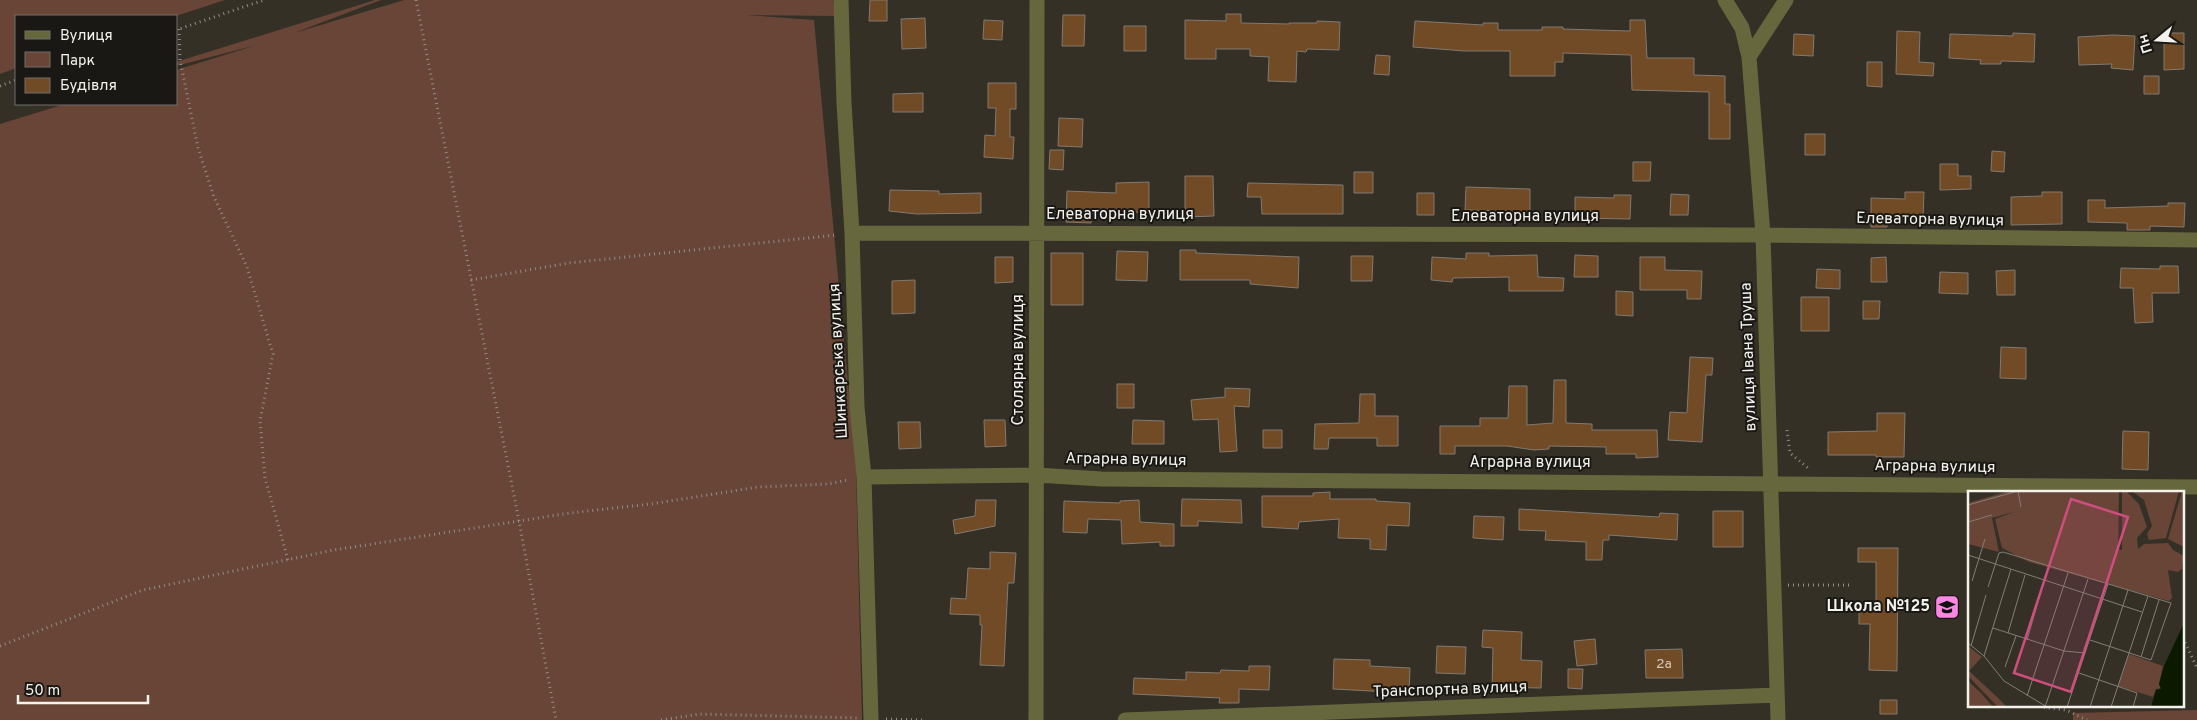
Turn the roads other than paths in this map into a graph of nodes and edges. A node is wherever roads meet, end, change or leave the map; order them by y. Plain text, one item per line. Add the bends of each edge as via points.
1 (841, 0) edge
2 (1037, 0) edge
3 (1725, 0) edge
4 (1786, 0) edge
5 (1749, 57) junction
6 (1037, 232) junction
7 (852, 233) junction
8 (1763, 236) junction
9 (2197, 240) edge
10 (1036, 475) junction
11 (864, 477) junction
12 (1770, 482) junction
13 (2197, 487) edge
14 (1777, 694) junction
15 (871, 719) edge
16 (1036, 720) edge
17 (1125, 720) edge
18 (1778, 720) edge

1 - 7 street, Шинкарська вулиця
2 - 6 street, Столярна вулиця
3 - 5 street, вулиця Івана Труша via 1742,28
4 - 5 street
5 - 8 street, вулиця Івана Труша
6 - 7 street, Елеваторна вулиця
6 - 8 street, Елеваторна вулиця
6 - 10 street, Столярна вулиця
7 - 11 street, Шинкарська вулиця via 858,407
8 - 9 street, Елеваторна вулиця
8 - 12 street, вулиця Івана Труша
10 - 11 street, Аграрна вулиця
10 - 12 street, Аграрна вулиця via 1112,479
10 - 16 street, Столярна вулиця
11 - 15 street, Шинкарська вулиця
12 - 13 street, Аграрна вулиця
12 - 14 street, вулиця Івана Труша
14 - 17 street, Транспортна вулиця
14 - 18 street, вулиця Івана Труша

